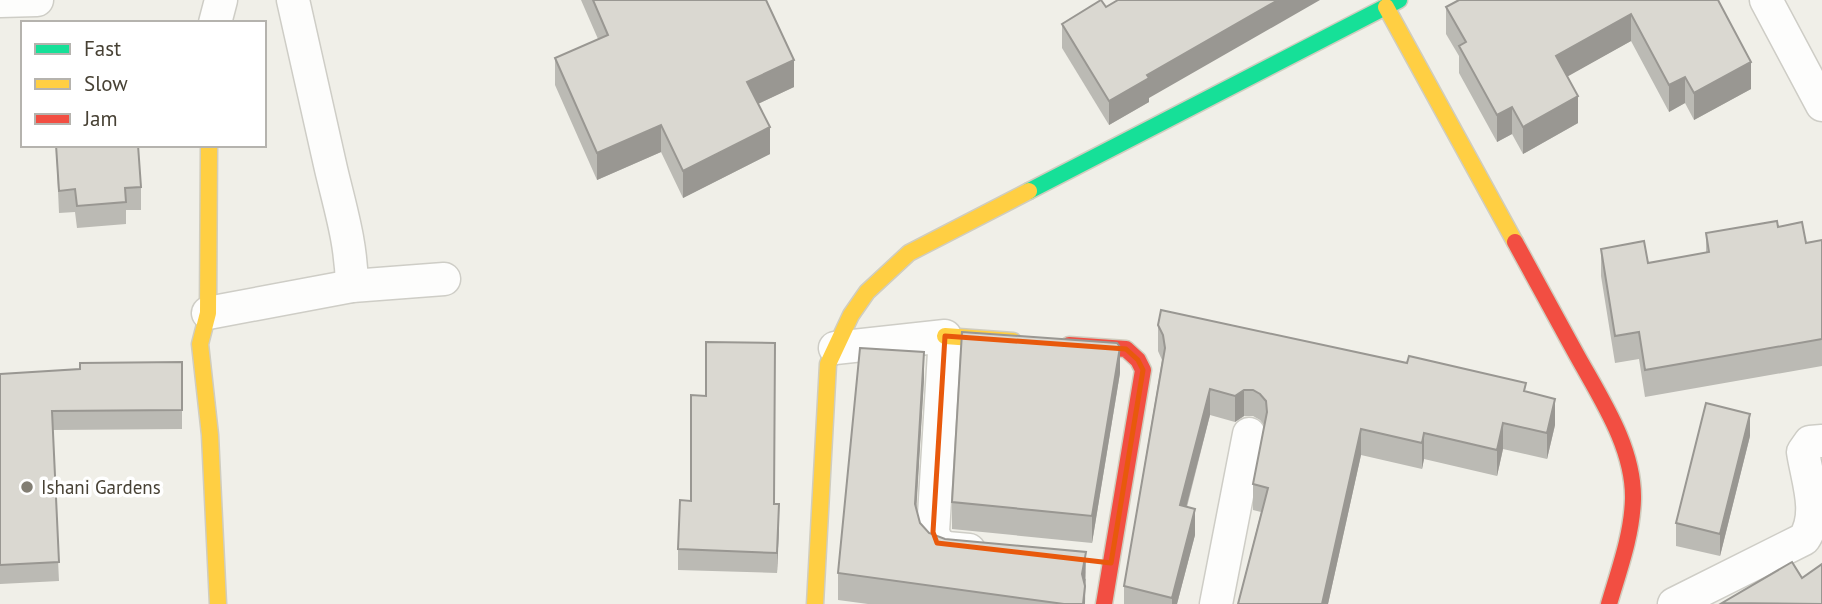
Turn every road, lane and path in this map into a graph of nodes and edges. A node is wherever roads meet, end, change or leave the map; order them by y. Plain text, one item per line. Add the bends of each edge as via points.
1 (37, 0) edge
2 (221, 0) edge
3 (293, 0) edge
4 (1766, 0) edge
5 (0, 1) edge
6 (1392, 3) edge
7 (216, 21) edge
8 (1822, 105) edge
9 (209, 147) edge
10 (444, 279) dead end
11 (352, 286) junction
12 (208, 313) junction
13 (945, 336) junction
14 (1028, 342) edge
15 (1056, 344) edge
16 (835, 348) junction
17 (1250, 434) dead end
18 (1822, 440) edge
19 (1001, 553) edge
20 (218, 604) edge
21 (815, 604) edge
22 (1104, 604) edge
23 (1216, 604) edge
24 (1609, 604) edge
25 (1674, 604) edge

1 - 5 street
2 - 7 street
3 - 11 street via 345,220
4 - 8 street
6 - 16 street via 909,253 867,292
6 - 24 street via 1613,421 1632,486 1632,513
9 - 12 street
10 - 11 street
11 - 12 street
12 - 20 street via 200,344 210,435
13 - 14 street
13 - 16 street
13 - 19 street via 933,533 937,543 947,548
15 - 22 street via 1126,349 1143,370 1098,562
16 - 21 street via 828,364
17 - 23 street
18 - 25 street via 1810,442 1803,452 1813,514 1804,539

